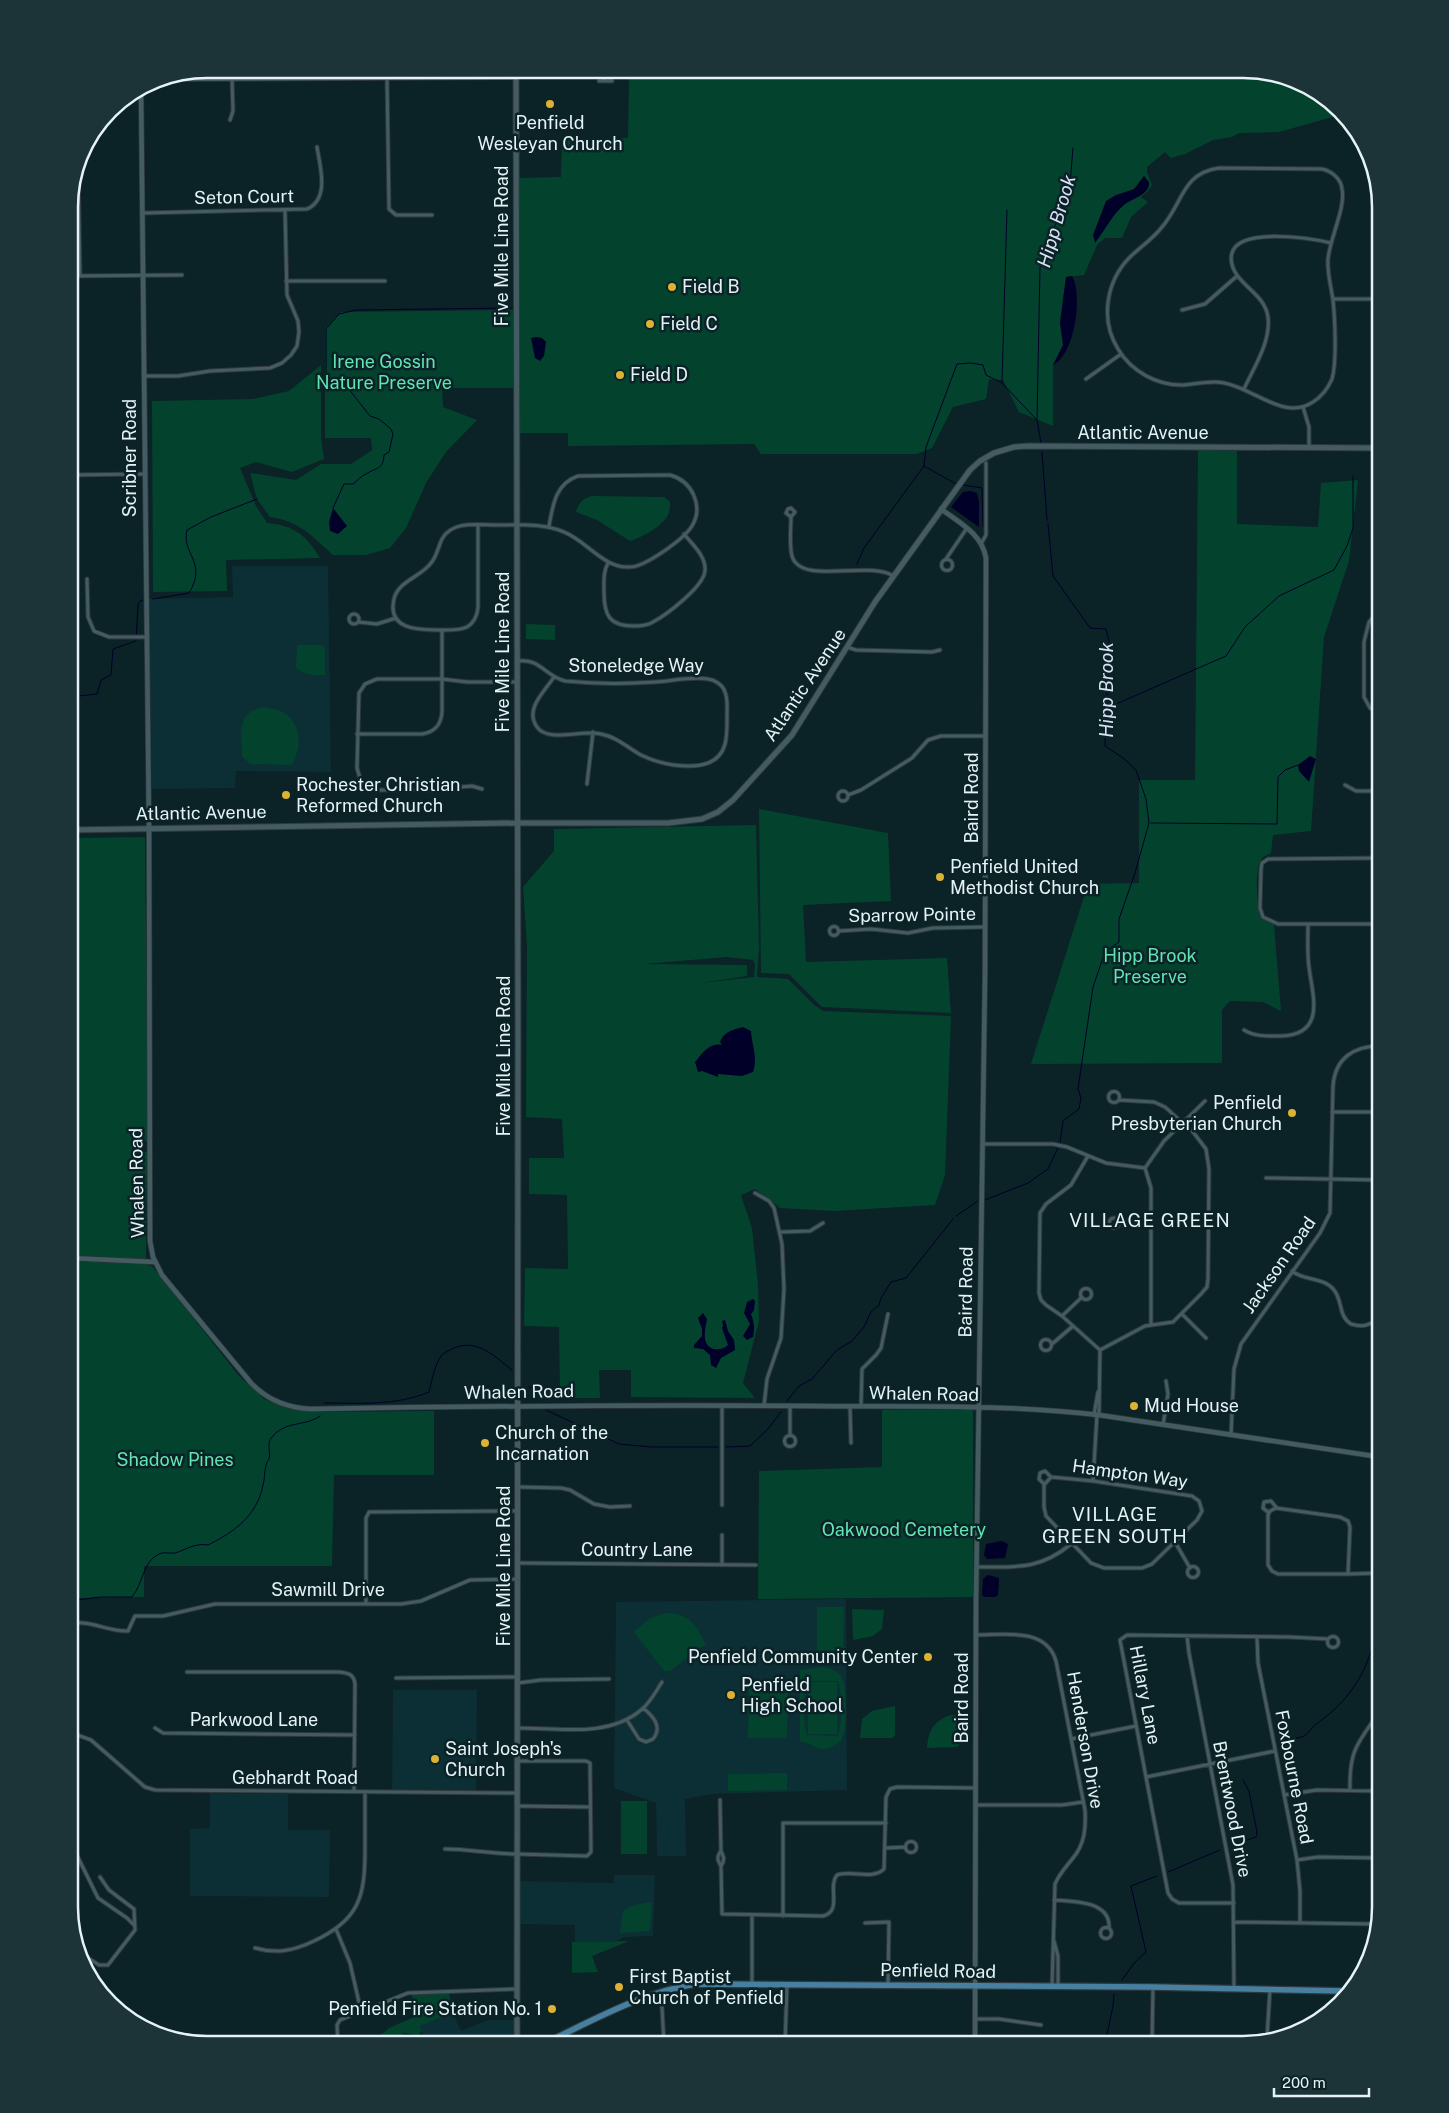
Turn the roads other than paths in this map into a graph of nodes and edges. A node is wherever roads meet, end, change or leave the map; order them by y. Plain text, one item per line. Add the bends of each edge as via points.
1 (200, 78) edge
2 (232, 78) junction
3 (387, 78) joint
4 (516, 78) edge
5 (599, 81) dead end
6 (604, 81) joint
7 (612, 81) dead end
8 (142, 95) edge
9 (230, 120) dead end
10 (317, 147) dead end
11 (79, 194) edge
12 (285, 210) junction
13 (143, 213) junction
14 (432, 215) dead end
15 (1331, 243) junction
16 (144, 275) junction
17 (182, 275) dead end
18 (80, 276) joint
19 (1237, 276) junction
20 (286, 281) junction
21 (385, 281) dead end
22 (1372, 299) edge
23 (1333, 300) junction
24 (1182, 310) dead end
25 (1121, 354) junction
26 (143, 376) junction
27 (1086, 379) dead end
28 (1244, 388) junction
29 (1304, 407) junction
30 (1309, 447) junction
31 (1372, 448) edge
32 (986, 463) dead end
33 (144, 474) junction
34 (78, 475) edge
35 (941, 509) junction
36 (791, 517) dead end
37 (478, 525) junction
38 (516, 525) junction
39 (549, 526) junction
40 (967, 528) junction
41 (684, 534) junction
42 (982, 542) junction
43 (946, 559) dead end
44 (608, 563) junction
45 (893, 576) junction
46 (87, 579) dead end
47 (396, 618) junction
48 (1372, 618) edge
49 (358, 622) dead end
50 (442, 630) junction
51 (146, 637) junction
52 (847, 647) junction
53 (940, 650) dead end
54 (517, 661) junction
55 (554, 677) junction
56 (442, 679) junction
57 (517, 682) junction
58 (1372, 709) edge
59 (593, 732) junction
60 (357, 734) junction
61 (985, 736) junction
62 (587, 784) dead end
63 (1345, 785) dead end
64 (482, 789) dead end
65 (1372, 791) edge
66 (848, 795) dead end
67 (517, 823) junction
68 (149, 828) junction
69 (78, 830) edge
70 (1372, 858) edge
71 (1308, 924) junction
72 (1372, 924) edge
73 (985, 927) junction
74 (839, 931) dead end
75 (1244, 1030) dead end
76 (1372, 1047) edge
77 (1119, 1100) dead end
78 (1205, 1101) dead end
79 (1332, 1112) junction
80 (1372, 1112) edge
81 (1183, 1121) junction
82 (983, 1144) junction
83 (1088, 1156) junction
84 (1145, 1168) junction
85 (1266, 1178) dead end
86 (1331, 1179) junction
87 (1372, 1180) edge
88 (755, 1194) dead end
89 (1150, 1220) junction
90 (1118, 1221) dead end
91 (823, 1223) dead end
92 (780, 1232) junction
93 (78, 1258) edge
94 (155, 1262) junction
95 (1292, 1271) junction
96 (1082, 1297) dead end
97 (888, 1314) dead end
98 (1183, 1315) junction
99 (1062, 1316) junction
100 (1372, 1323) edge
101 (1151, 1324) junction
102 (1073, 1326) junction
103 (1206, 1338) dead end
104 (1052, 1344) dead end
105 (1100, 1350) junction
106 (1166, 1381) dead end
107 (518, 1405) junction
108 (722, 1406) junction
109 (764, 1406) junction
110 (790, 1406) junction
111 (850, 1407) junction
112 (861, 1407) junction
113 (978, 1408) junction
114 (1097, 1415) junction
115 (1164, 1425) junction
116 (790, 1435) dead end
117 (1231, 1435) junction
118 (851, 1443) dead end
119 (1372, 1456) edge
120 (1051, 1477) junction
121 (1093, 1481) junction
122 (1044, 1484) junction
123 (518, 1487) junction
124 (722, 1505) dead end
125 (630, 1506) dead end
126 (1276, 1508) junction
127 (518, 1511) junction
128 (1269, 1513) junction
129 (722, 1535) dead end
130 (1175, 1542) junction
131 (1071, 1544) junction
132 (518, 1563) junction
133 (722, 1564) junction
134 (756, 1565) dead end
135 (976, 1567) junction
136 (1190, 1568) dead end
137 (1372, 1573) edge
138 (1348, 1574) junction
139 (518, 1579) junction
140 (366, 1604) junction
141 (78, 1623) edge
142 (976, 1635) junction
143 (1188, 1636) junction
144 (1257, 1636) junction
145 (1328, 1639) dead end
146 (187, 1672) dead end
147 (396, 1678) dead end
148 (609, 1679) dead end
149 (518, 1680) junction
150 (662, 1682) dead end
151 (643, 1708) junction
152 (627, 1720) junction
153 (1372, 1723) edge
154 (1136, 1726) junction
155 (155, 1728) dead end
156 (517, 1728) junction
157 (354, 1734) junction
158 (78, 1735) edge
159 (1071, 1739) junction
160 (1275, 1751) junction
161 (517, 1761) junction
162 (1210, 1763) junction
163 (1146, 1776) junction
164 (976, 1788) junction
165 (1350, 1790) junction
166 (1372, 1791) edge
167 (354, 1792) junction
168 (365, 1792) junction
169 (517, 1793) junction
170 (1284, 1794) junction
171 (720, 1800) dead end
172 (1083, 1802) junction
173 (976, 1805) junction
174 (517, 1806) junction
175 (590, 1807) junction
176 (886, 1823) junction
177 (905, 1847) dead end
178 (886, 1848) junction
179 (445, 1849) dead end
180 (517, 1854) junction
181 (78, 1857) edge
182 (1372, 1858) edge
183 (1297, 1860) junction
184 (100, 1877) dead end
185 (1054, 1900) junction
186 (1234, 1903) junction
187 (752, 1916) junction
188 (783, 1916) junction
189 (1234, 1922) junction
190 (1300, 1922) junction
191 (865, 1923) dead end
192 (1370, 1924) edge
193 (135, 1928) junction
194 (1109, 1928) dead end
195 (336, 1929) junction
196 (1053, 1938) junction
197 (255, 1948) dead end
198 (88, 1957) edge
199 (752, 1983) junction
200 (787, 1984) junction
201 (888, 1985) junction
202 (974, 1987) junction
203 (1055, 1987) junction
204 (1153, 1987) junction
205 (1234, 1989) junction
206 (517, 1990) junction
207 (1270, 1990) junction
208 (1340, 1991) edge
209 (658, 1992) junction
210 (362, 2011) junction
211 (974, 2018) junction
212 (1041, 2025) dead end
213 (1267, 2033) edge
214 (338, 2035) edge
215 (517, 2035) edge
216 (561, 2035) edge
217 (664, 2035) edge
218 (785, 2036) edge
219 (975, 2036) edge
220 (1152, 2036) edge

1 - 2 street
2 - 3 street
2 - 9 street via 233,112
3 - 14 street via 389,209 396,215
4 - 38 main road, Five Mile Line Road
5 - 6 street
6 - 7 street
8 - 13 street, Scribner Road
10 - 12 street, Seton Court via 321,176 318,200 307,209
11 - 18 street
12 - 13 street, Seton Court
12 - 20 street
13 - 16 street, Scribner Road
15 - 19 street via 1298,238 1245,240 1232,252
15 - 23 street via 1328,269
15 - 25 street via 1343,196 1341,183 1330,172 1316,168 1219,168 1202,172 1186,186 1163,227 1124,264 1112,286 1108,321
16 - 17 street
16 - 18 street
16 - 26 street, Scribner Road
19 - 24 street via 1206,304
19 - 28 street via 1258,297 1268,317 1266,340
20 - 21 street
20 - 26 street via 299,336 294,351 282,363 267,368
22 - 23 street
23 - 29 street via 1333,374 1325,391
25 - 27 street
25 - 28 street via 1140,373 1167,384 1222,382
26 - 33 street, Scribner Road
28 - 29 street via 1278,406
29 - 30 street
30 - 31 main road, Atlantic Avenue
30 - 35 main road, Atlantic Avenue via 1014,447 994,453 976,464
32 - 42 street, Baird Road via 986,536
33 - 34 street
33 - 51 street, Scribner Road
35 - 40 street
35 - 45 main road, Atlantic Avenue
36 - 45 street via 792,555 801,568 812,571 880,571
37 - 38 street
37 - 47 street via 457,526 445,534 432,562 397,591 393,603
37 - 50 street via 477,616 464,628
38 - 39 street
38 - 54 main road, Five Mile Line Road
39 - 41 street via 556,495 561,486 573,478 585,475 666,475 679,478 694,495 696,515
39 - 44 street via 578,539
40 - 42 street
40 - 43 street
41 - 44 street via 641,565 623,567
41 - 44 street via 702,558 703,579 697,588 648,624 619,625 608,616 604,594
42 - 61 street, Baird Road via 986,558
45 - 52 main road, Atlantic Avenue
46 - 51 street via 91,627 104,636
47 - 49 street via 377,624
47 - 50 street via 411,629
48 - 58 street via 1364,642 1364,698
50 - 56 street
51 - 68 street, Scribner Road
52 - 53 street via 865,651
52 - 67 main road, Atlantic Avenue via 792,735 740,793 718,812 681,823
54 - 55 street, Stoneledge Way via 533,662
54 - 57 main road, Five Mile Line Road
55 - 59 street, Stoneledge Way via 534,709 537,728 552,735
55 - 59 street, Stoneledge Way via 565,681 603,683 707,678 720,684 725,692 726,743 720,754 708,763 661,762
56 - 57 street
56 - 60 street via 377,679 368,682 358,697
56 - 60 street via 441,720 432,731 422,734
57 - 67 main road, Five Mile Line Road
59 - 62 street
60 - 64 street via 357,773 368,788 378,791 472,786
61 - 66 street via 935,737 912,758
61 - 73 street, Baird Road
63 - 65 street via 1356,791
67 - 68 main road, Atlantic Avenue
67 - 107 main road, Five Mile Line Road
68 - 69 main road, Atlantic Avenue
68 - 94 street, Whalen Road via 150,1235
70 - 71 street via 1280,858 1264,861 1260,908 1265,919 1273,923
71 - 72 street
71 - 75 street via 1308,964 1315,999 1310,1021 1300,1031 1285,1036 1256,1035
73 - 74 street, Sparrow Pointe via 933,928 908,933 871,929
73 - 82 street, Baird Road
76 - 79 street, Jackson Road via 1359,1048 1340,1062 1333,1079
77 - 81 street via 1154,1102
78 - 81 street
79 - 80 street
79 - 86 street, Jackson Road
81 - 84 street
81 - 98 street via 1206,1149 1209,1169 1208,1283
82 - 83 street via 1053,1144
82 - 113 street, Baird Road
83 - 84 street via 1113,1165
83 - 99 street via 1071,1185 1046,1204 1040,1213 1040,1297
84 - 89 street via 1151,1188
85 - 86 street
86 - 87 street
86 - 95 street, Jackson Road via 1330,1213 1320,1233
88 - 92 street via 773,1206
89 - 90 street
89 - 101 street
91 - 92 street via 810,1232
92 - 109 street via 784,1289 781,1338 767,1378
93 - 94 street
94 - 107 street, Whalen Road via 162,1276 251,1383 280,1403 311,1409
95 - 100 street via 1297,1276 1333,1288 1342,1315 1351,1324 1367,1326
95 - 117 street, Jackson Road via 1239,1349 1234,1369
96 - 99 street
97 - 112 street via 881,1348 862,1370
98 - 101 street via 1170,1324
98 - 103 street
99 - 102 street
101 - 105 street
102 - 104 street
102 - 105 street
105 - 114 street
106 - 115 street via 1168,1394
107 - 108 street, Whalen Road
107 - 123 main road, Five Mile Line Road
108 - 109 street, Whalen Road
108 - 124 street
109 - 110 street, Whalen Road
110 - 111 street, Whalen Road
110 - 116 street
111 - 112 street, Whalen Road
111 - 118 street
112 - 113 street, Whalen Road
113 - 114 street, Whalen Road
113 - 135 street, Baird Road
114 - 115 street, Whalen Road
114 - 121 street
115 - 117 street, Whalen Road
117 - 119 street, Whalen Road
120 - 121 street, Hampton Way
120 - 122 street, Hampton Way
120 - 122 street, Hampton Way via 1040,1472 1038,1479
121 - 130 street, Hampton Way via 1196,1498 1202,1507 1201,1515
122 - 131 street, Hampton Way via 1046,1516
123 - 125 street via 561,1488 594,1504
123 - 127 main road, Five Mile Line Road
126 - 128 street
126 - 128 street via 1271,1501 1264,1502 1263,1508
126 - 138 street via 1340,1517 1348,1521
127 - 132 main road, Five Mile Line Road
127 - 140 street via 371,1511 367,1514
128 - 138 street via 1268,1565 1273,1572
129 - 133 street
130 - 131 street, Hampton Way via 1156,1561 1142,1568 1097,1566
130 - 136 street
131 - 135 street via 1049,1559 1030,1566
132 - 133 street, Country Lane
132 - 139 main road, Five Mile Line Road
133 - 134 street, Country Lane
135 - 142 street, Baird Road
137 - 138 street
139 - 140 street, Sawmill Drive via 470,1580 412,1603
139 - 149 main road, Five Mile Line Road
140 - 141 street, Sawmill Drive via 215,1604 163,1616 136,1616 128,1631
142 - 159 street, Henderson Drive via 1026,1635 1049,1647 1056,1661
142 - 164 street, Baird Road
143 - 144 street, Hillary Lane
143 - 154 street, Hillary Lane via 1127,1635 1121,1638 1120,1649
143 - 162 street, Brentwood Drive
144 - 145 street, Hillary Lane
144 - 160 street, Foxbourne Road via 1258,1663
146 - 157 street via 347,1673 354,1680
147 - 149 street
148 - 149 street
149 - 156 main road, Five Mile Line Road
150 - 151 street
151 - 152 street
151 - 152 street via 656,1722 657,1732 653,1739 646,1742 640,1739
152 - 156 street via 597,1729
153 - 165 street via 1354,1750
154 - 159 street
154 - 163 street, Hillary Lane
155 - 157 street, Parkwood Lane via 163,1733
156 - 161 main road, Five Mile Line Road
157 - 167 street
158 - 167 street, Gebhardt Road via 91,1740 144,1787 155,1790
159 - 172 street, Henderson Drive
160 - 162 street
160 - 170 street, Foxbourne Road
161 - 169 main road, Five Mile Line Road
161 - 175 street via 589,1762
162 - 163 street
162 - 186 street, Brentwood Drive
163 - 186 street, Hillary Lane via 1170,1897 1183,1903
164 - 173 street, Baird Road
164 - 176 street via 894,1788 886,1797
165 - 166 street
165 - 170 street
167 - 168 street, Gebhardt Road
168 - 169 street, Gebhardt Road
168 - 195 street via 364,1887 356,1906
169 - 174 main road, Five Mile Line Road
170 - 183 street, Foxbourne Road
171 - 187 street via 721,1851 724,1857 721,1866 721,1913
172 - 173 street via 1068,1805
172 - 185 street, Henderson Drive via 1084,1839 1057,1879
173 - 202 street, Baird Road
174 - 175 street
174 - 180 main road, Five Mile Line Road
175 - 180 street via 589,1855
176 - 178 street
176 - 188 street via 783,1823
177 - 178 street
178 - 188 street via 885,1866 881,1872 836,1877 833,1907 829,1914
179 - 180 street
180 - 206 main road, Five Mile Line Road
181 - 193 street via 98,1898 130,1920
182 - 183 street
183 - 190 street, Foxbourne Road
184 - 193 street via 109,1890 134,1909
185 - 194 street via 1102,1910 1108,1918
185 - 196 street, Henderson Drive
186 - 189 street, Brentwood Drive
187 - 188 street
187 - 199 street
189 - 190 street
189 - 205 street, Brentwood Drive
190 - 192 street
191 - 201 street via 889,1922
193 - 198 street via 108,1965
195 - 197 street via 291,1951
195 - 210 street via 350,1963
196 - 203 street, Henderson Drive
196 - 203 street, Henderson Drive via 1058,1956
199 - 200 main road, Penfield Road
199 - 209 main road, Penfield Road via 696,1984
200 - 201 main road, Penfield Road
200 - 218 street
201 - 202 main road, Penfield Road
202 - 203 main road, Penfield Road
202 - 211 street, Baird Road
203 - 204 main road, Penfield Road
204 - 205 main road, Penfield Road
204 - 220 street
205 - 207 main road, Penfield Road
206 - 210 street via 408,1992
206 - 215 main road, Five Mile Line Road
207 - 208 main road, Penfield Road
207 - 213 street
209 - 216 main road, Penfield Road
209 - 217 street
210 - 214 street via 338,2023
211 - 212 street
211 - 219 street, Baird Road

